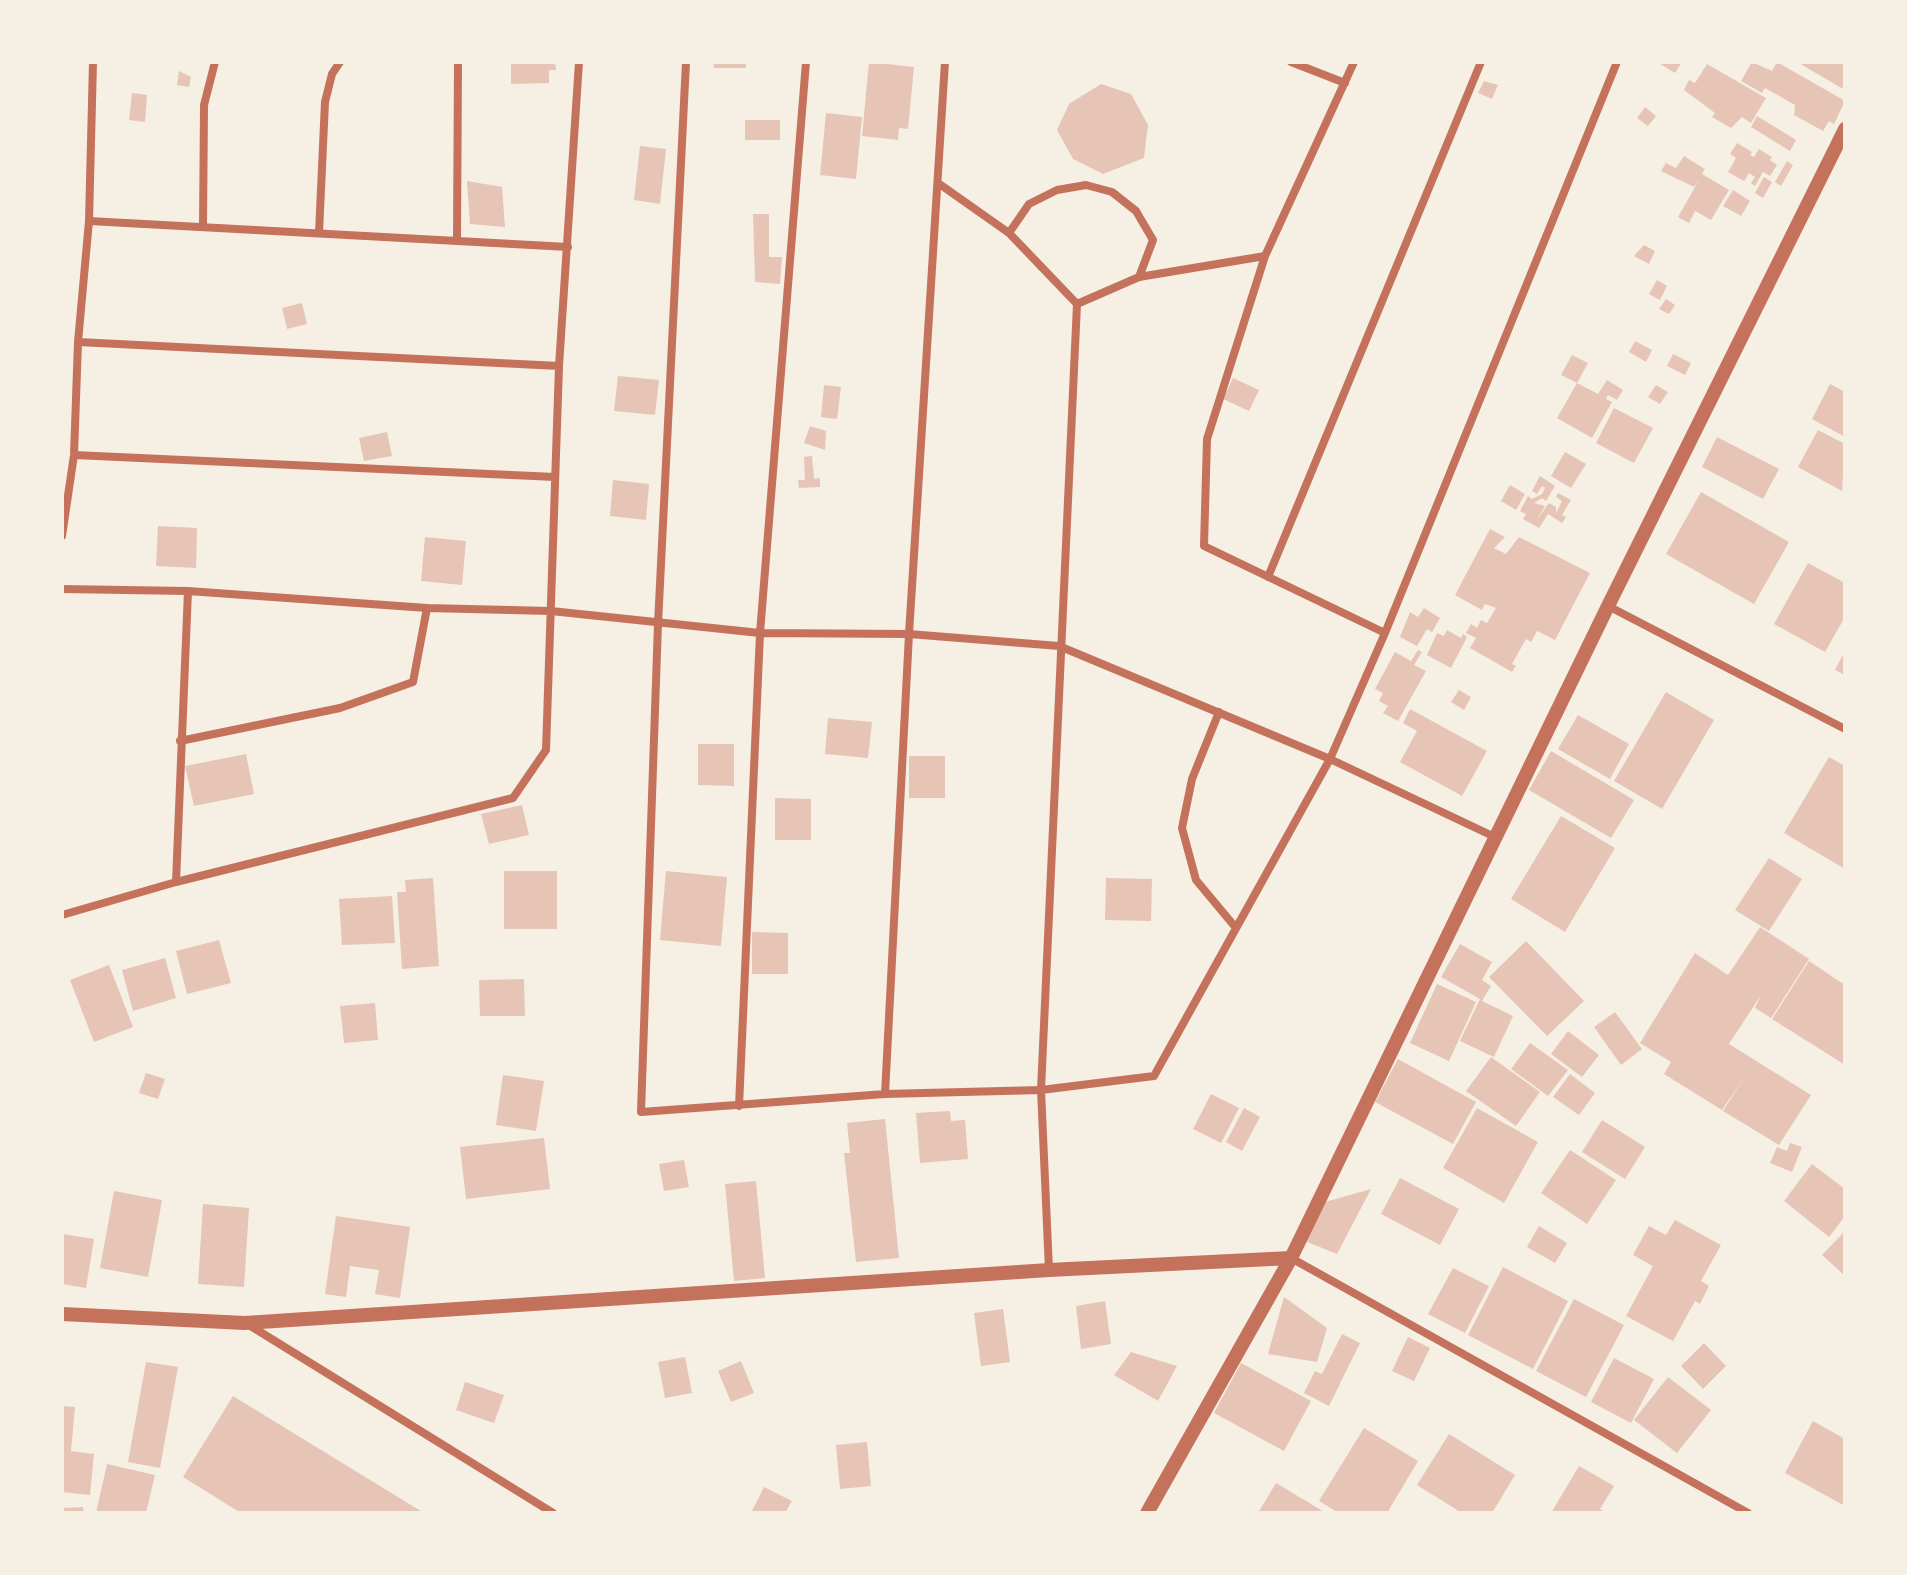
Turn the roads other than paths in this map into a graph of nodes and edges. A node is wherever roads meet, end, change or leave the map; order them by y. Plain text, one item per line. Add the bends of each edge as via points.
1 (93, 62) edge
2 (215, 62) edge
3 (340, 62) edge
4 (458, 62) edge
5 (579, 62) edge
6 (686, 62) edge
7 (806, 62) edge
8 (945, 62) edge
9 (1291, 62) edge
10 (1354, 62) edge
11 (1481, 62) edge
12 (1617, 62) edge
13 (1345, 83) junction
14 (1845, 129) edge
15 (938, 183) junction
16 (89, 221) junction
17 (203, 225) junction
18 (319, 233) junction
19 (1009, 233) junction
20 (457, 239) junction
21 (568, 247) junction
22 (1265, 256) junction
23 (1139, 277) junction
24 (1077, 304) junction
25 (78, 342) junction
26 (559, 366) junction
27 (74, 455) junction
28 (555, 477) junction
29 (62, 536) edge
30 (1268, 577) junction
31 (62, 589) edge
32 (188, 591) junction
33 (1608, 606) junction
34 (427, 608) junction
35 (551, 611) junction
36 (658, 624) junction
37 (760, 633) junction
38 (1385, 633) junction
39 (909, 634) junction
40 (1059, 646) junction
41 (1219, 712) junction
42 (1845, 729) edge
43 (180, 741) junction
44 (1330, 759) junction
45 (1497, 838) junction
46 (176, 882) junction
47 (62, 915) edge
48 (1236, 928) junction
49 (1041, 1090) junction
50 (885, 1094) junction
51 (739, 1106) junction
52 (1291, 1258) junction
53 (1049, 1270) junction
54 (62, 1314) edge
55 (245, 1323) junction
56 (553, 1513) edge
57 (1147, 1513) edge
58 (1748, 1513) edge

1 - 16 street
2 - 17 street via 204,105
3 - 18 street via 325,102
4 - 20 street
5 - 21 street
6 - 36 street
7 - 37 street
8 - 15 street
9 - 13 street
10 - 13 street
11 - 30 street
12 - 38 street
13 - 22 street
14 - 33 street
15 - 19 street
15 - 39 street
16 - 17 street
16 - 25 street
17 - 18 street
18 - 20 street
19 - 23 street via 1029,204 1057,190 1086,185 1112,192 1136,211 1153,240
19 - 24 street
20 - 21 street
21 - 26 street
22 - 23 street
22 - 30 street via 1207,439 1204,546
23 - 24 street
24 - 40 street
25 - 26 street
25 - 27 street
26 - 28 street
27 - 28 street
27 - 29 street
28 - 35 street
30 - 38 street
31 - 32 street
32 - 34 street
32 - 43 street
33 - 42 street
33 - 45 street
34 - 35 street
34 - 43 street via 413,682 340,708
35 - 36 street
35 - 46 street via 546,750 513,798
36 - 37 street
36 - 51 street via 641,1112
37 - 39 street
37 - 51 street
38 - 44 street
39 - 40 street
39 - 50 street
40 - 41 street
40 - 49 street
41 - 44 street
41 - 48 street via 1192,779 1182,828 1196,880
43 - 46 street
44 - 45 street
44 - 48 street
45 - 52 street
46 - 47 street
48 - 49 street via 1154,1076
49 - 50 street
49 - 53 street
50 - 51 street
52 - 53 street
52 - 57 street
52 - 58 street
53 - 55 street
54 - 55 street
55 - 56 street

